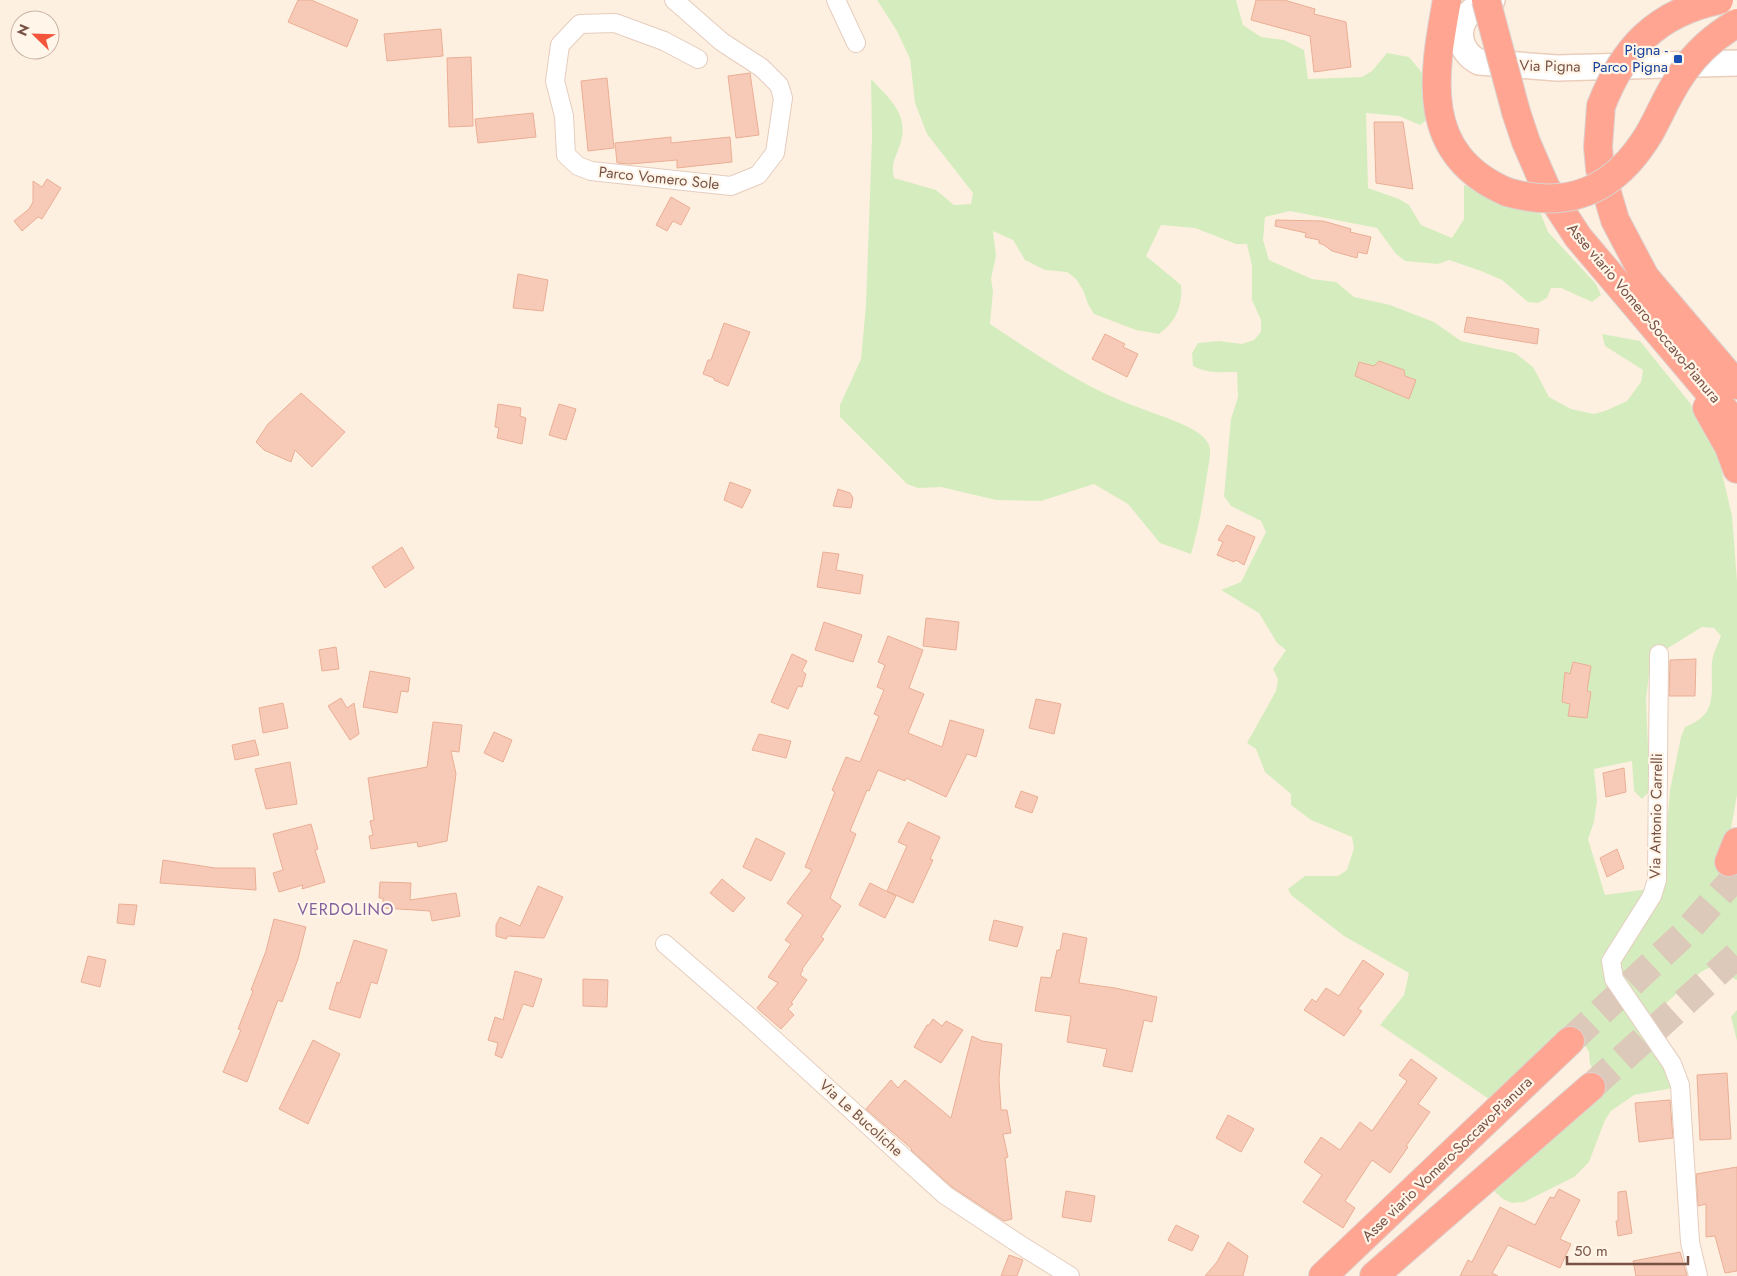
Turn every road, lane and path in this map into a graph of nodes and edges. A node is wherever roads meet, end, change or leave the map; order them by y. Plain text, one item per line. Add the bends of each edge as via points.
1 (674, 0) edge
2 (836, 0) edge
3 (1447, 0) edge
4 (1486, 0) edge
5 (1492, 0) edge
6 (1719, 0) edge
7 (1737, 23) edge
8 (856, 43) dead end
9 (698, 59) dead end
10 (1737, 63) edge
11 (1732, 378) edge
12 (1695, 380) junction
13 (1737, 425) edge
14 (1737, 469) edge
15 (1659, 654) dead end
16 (665, 944) dead end
17 (1570, 1041) tunnel mouth
18 (1592, 1087) tunnel mouth
19 (1070, 1276) edge
20 (1323, 1276) edge
21 (1374, 1276) edge
22 (1698, 1276) edge

1 - 9 street, Parco Vomero Sole via 722,42 762,68 779,85 783,98 775,153 758,175 731,186 591,171 578,166 566,155 564,116 555,81 560,45 580,24 614,23 664,41
2 - 8 street
3 - 7 highway, bridge via 1436,69 1437,103 1452,146 1461,160 1482,178 1506,192 1534,198 1563,198 1590,190 1623,169 1650,133 1673,87 1696,55 1708,42
4 - 12 highway, Asse viario Vomero-Soccavo-Pianura, bridge via 1516,112 1551,196 1578,237
5 - 10 main road, Via Pigna via 1470,12 1460,34 1465,52 1479,62 1557,68
6 - 11 highway, Asse viario Vomero-Soccavo-Pianura, bridge via 1673,16 1643,37 1610,83 1601,106 1598,147 1600,169 1615,220 1645,277
12 - 13 highway, Asse viario Vomero-Soccavo-Pianura
12 - 14 highway
15 - 22 street, Via Antonio Carrelli via 1657,880 1652,896 1611,961 1614,979 1672,1064 1680,1085 1690,1242
16 - 19 street, Via Le Bucoliche via 946,1195
17 - 20 highway, Asse viario Vomero-Soccavo-Pianura
18 - 21 highway

